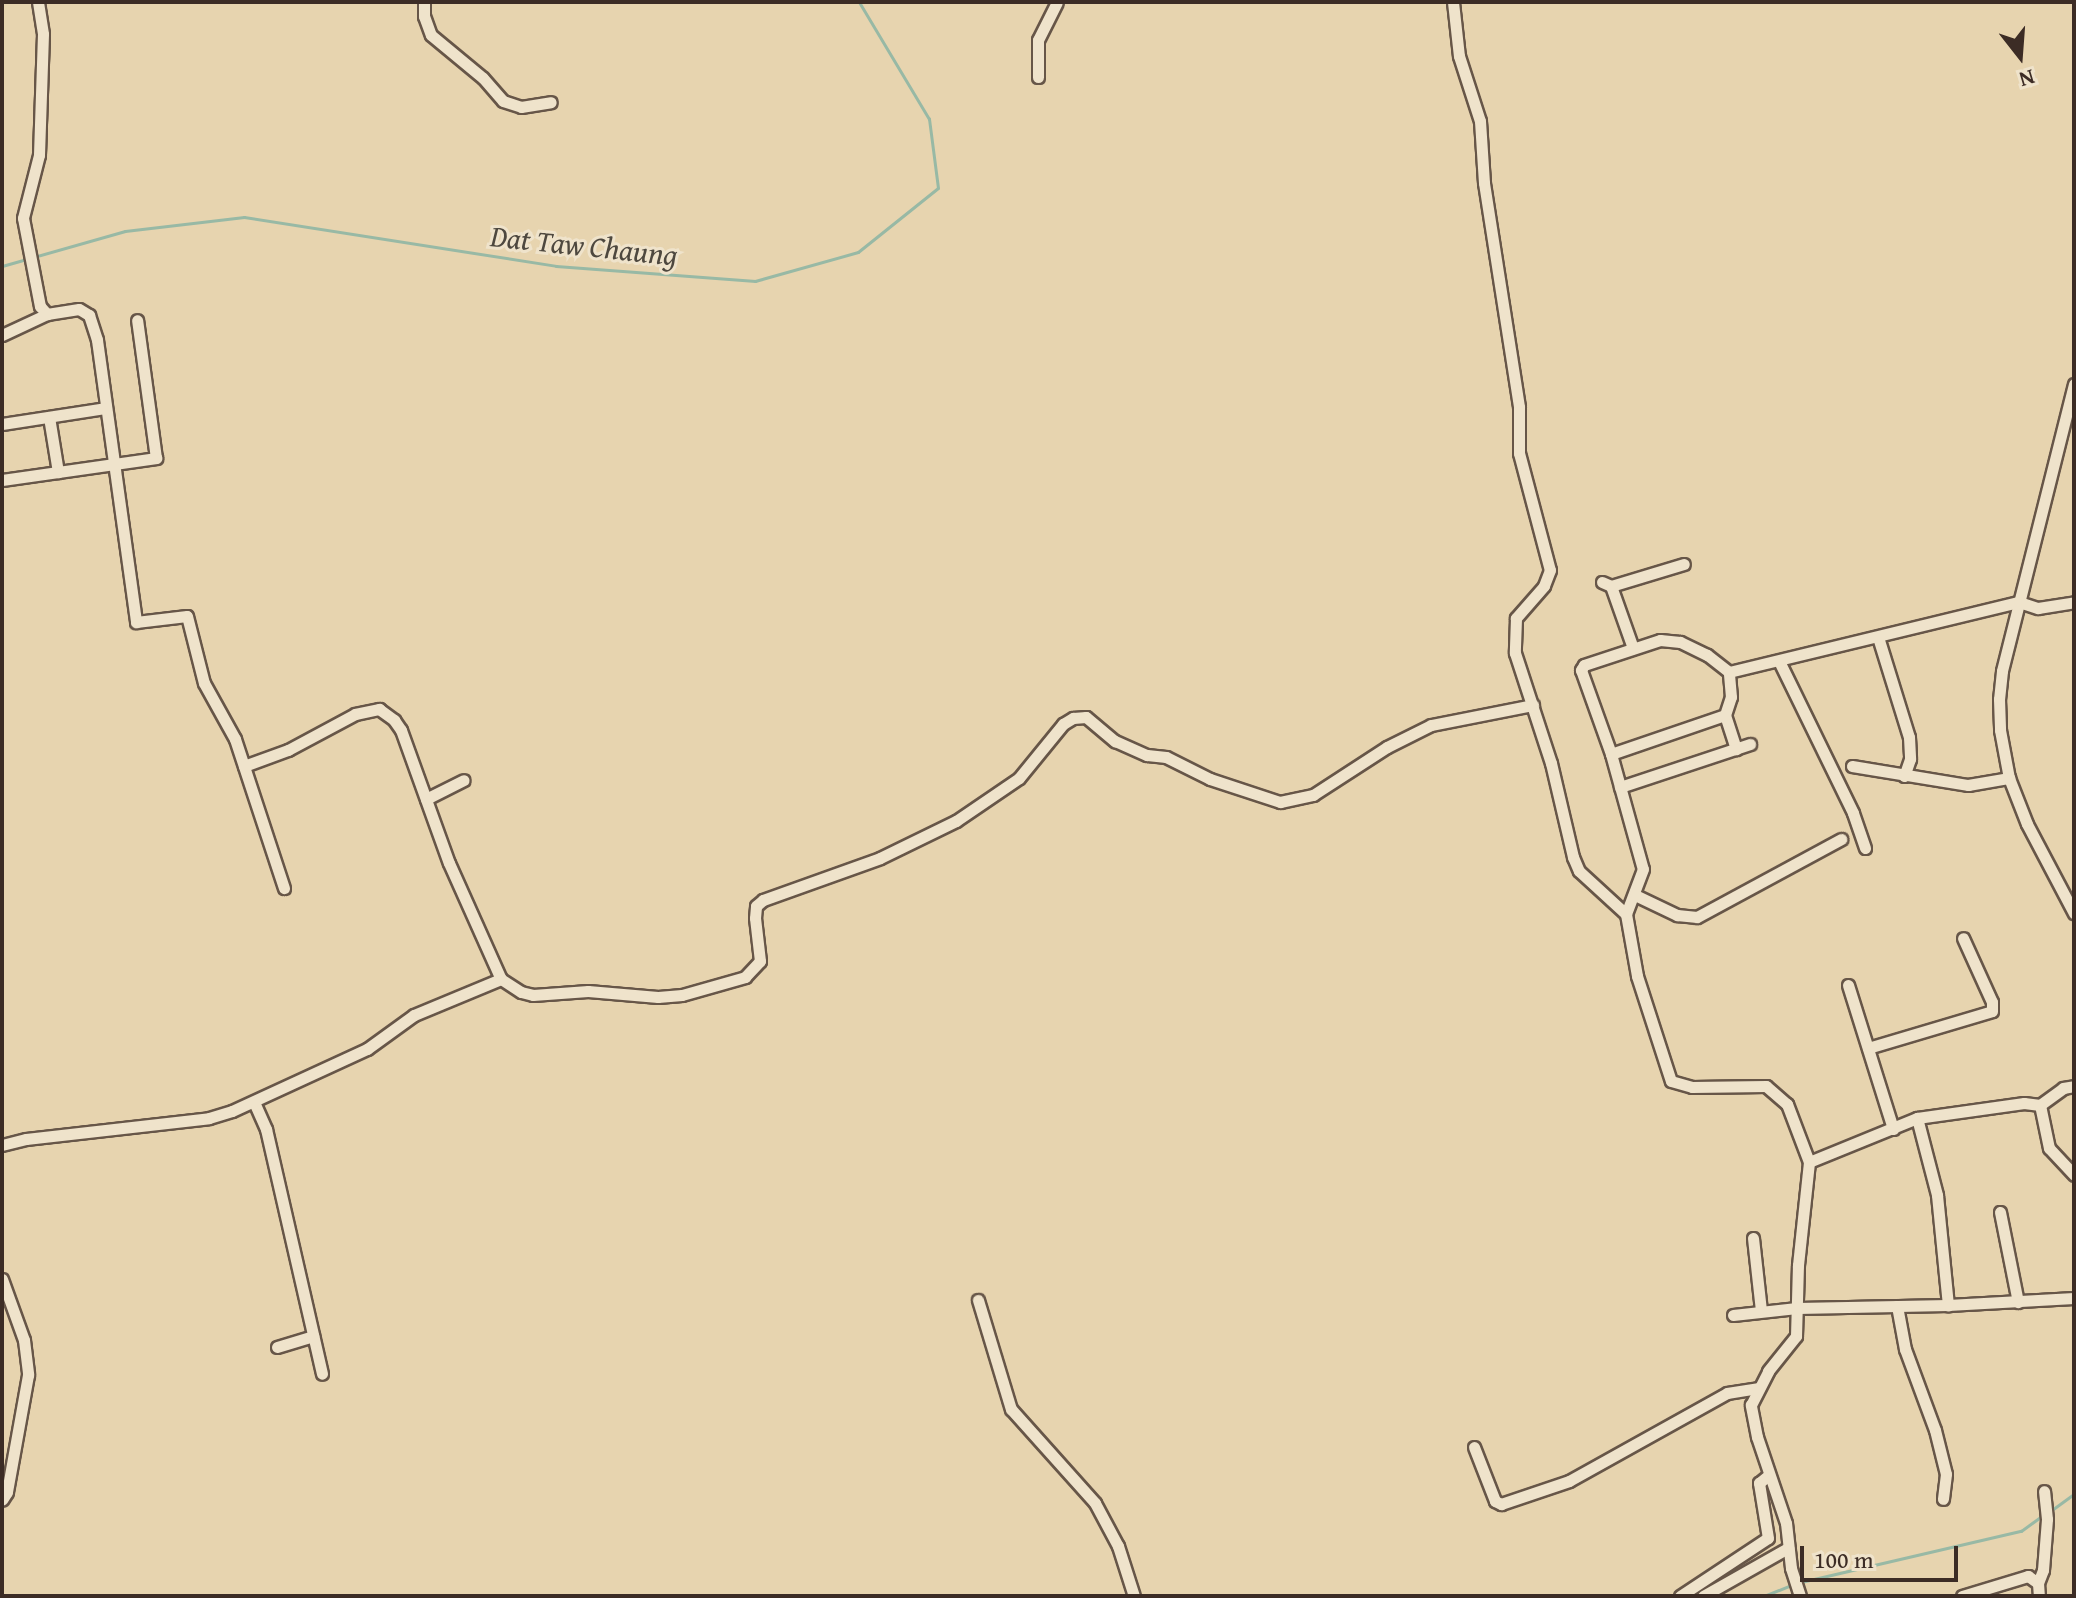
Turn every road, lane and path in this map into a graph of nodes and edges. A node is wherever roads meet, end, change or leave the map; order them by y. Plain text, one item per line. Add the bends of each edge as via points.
1 (38, 2) edge
2 (424, 2) edge
3 (1057, 2) edge
4 (1453, 2) edge
5 (1038, 77) dead end
6 (551, 102) dead end
7 (47, 314) junction
8 (137, 320) dead end
9 (2, 335) edge
10 (2074, 384) edge
11 (105, 408) junction
12 (49, 417) junction
13 (2, 424) edge
14 (113, 465) junction
15 (58, 472) junction
16 (2, 477) edge
17 (1684, 564) dead end
18 (2019, 602) junction
19 (2074, 602) edge
20 (1878, 637) junction
21 (1633, 648) junction
22 (1779, 661) junction
23 (1729, 672) junction
24 (1533, 705) junction
25 (1725, 715) junction
26 (1750, 744) dead end
27 (1736, 749) junction
28 (1611, 754) junction
29 (244, 766) junction
30 (1852, 766) dead end
31 (1904, 776) junction
32 (2009, 778) junction
33 (464, 780) dead end
34 (1620, 787) junction
35 (426, 799) junction
36 (1841, 839) dead end
37 (1865, 848) dead end
38 (284, 888) dead end
39 (1635, 895) junction
40 (2074, 913) edge
41 (1626, 914) junction
42 (1963, 938) dead end
43 (501, 979) junction
44 (1848, 985) dead end
45 (1868, 1048) junction
46 (2074, 1086) edge
47 (254, 1102) junction
48 (2040, 1105) junction
49 (1917, 1118) junction
50 (1893, 1129) junction
51 (2, 1145) edge
52 (1809, 1162) junction
53 (2074, 1175) edge
54 (2000, 1212) dead end
55 (1753, 1238) dead end
56 (2, 1279) edge
57 (2074, 1298) edge
58 (978, 1300) dead end
59 (2018, 1302) junction
60 (1948, 1305) junction
61 (1897, 1306) junction
62 (1797, 1308) junction
63 (1761, 1311) junction
64 (1733, 1315) dead end
65 (313, 1336) junction
66 (277, 1347) dead end
67 (322, 1374) dead end
68 (1758, 1388) junction
69 (1474, 1447) dead end
70 (1769, 1475) junction
71 (2044, 1491) dead end
72 (1943, 1499) dead end
73 (2, 1500) edge
74 (1788, 1548) junction
75 (2039, 1590) edge
76 (1799, 1594) edge
77 (1134, 1596) edge
78 (1680, 1596) edge
79 (1703, 1596) edge
80 (1962, 1596) edge

1 - 7 street via 43,34 39,155 23,218 40,306
2 - 6 street via 431,35 503,101 521,107
3 - 5 street via 1038,40
4 - 24 street via 1459,56 1481,129 1484,183 1519,407 1519,453 1550,570 1513,626 1515,653
7 - 9 street
7 - 11 street via 79,309 89,315
8 - 14 street via 156,458
10 - 18 street
11 - 12 street
11 - 14 street
12 - 13 street
12 - 15 street
14 - 15 street
14 - 29 street via 136,622 187,616 204,683
15 - 16 street
17 - 21 street via 1606,584
18 - 19 street via 2038,608
18 - 20 street
18 - 32 street via 1999,699
20 - 22 street
20 - 31 street via 1909,737
21 - 23 street via 1660,640 1680,642
21 - 28 street via 1581,670
22 - 23 street
22 - 37 street
23 - 25 street via 1731,697
24 - 41 street via 1579,871
24 - 43 street via 1431,725 1313,795 1280,802 1166,757 1147,755 1115,741 1086,717 1073,718 1019,778 956,821 880,858 763,900 755,918 760,961 745,977 658,997 588,991 533,995
25 - 27 street
25 - 28 street
26 - 27 street
27 - 34 street
28 - 34 street
29 - 35 street via 288,750 355,714 379,709 401,730
29 - 38 street
30 - 31 street
31 - 32 street via 1968,785
32 - 40 street
33 - 35 street
34 - 39 street via 1643,869
35 - 43 street
36 - 39 street via 1697,917 1677,915
39 - 41 street
41 - 52 street via 1637,976 1671,1081 1692,1087 1766,1086 1787,1104
42 - 45 street via 1992,1011
43 - 47 street via 414,1015 367,1049
44 - 45 street
45 - 50 street
46 - 48 street
47 - 51 street via 209,1118
47 - 65 street via 266,1129
48 - 49 street
48 - 53 street via 2049,1148
49 - 50 street
49 - 60 street via 1937,1195
50 - 52 street
52 - 62 street
54 - 59 street
55 - 63 street
56 - 73 street via 24,1340 28,1375
57 - 59 street
58 - 77 street via 1011,1409 1095,1503 1118,1546
59 - 60 street
60 - 61 street
61 - 62 street
61 - 72 street via 1905,1349 1946,1474
62 - 63 street
62 - 68 street via 1796,1336
63 - 64 street
65 - 66 street
65 - 67 street
68 - 69 street via 1727,1393 1569,1481 1507,1503 1495,1501
68 - 70 street via 1751,1405
70 - 74 street via 1786,1523
70 - 78 street via 1759,1483 1768,1538
71 - 75 street
74 - 76 street
74 - 79 street
75 - 80 street via 2028,1576

